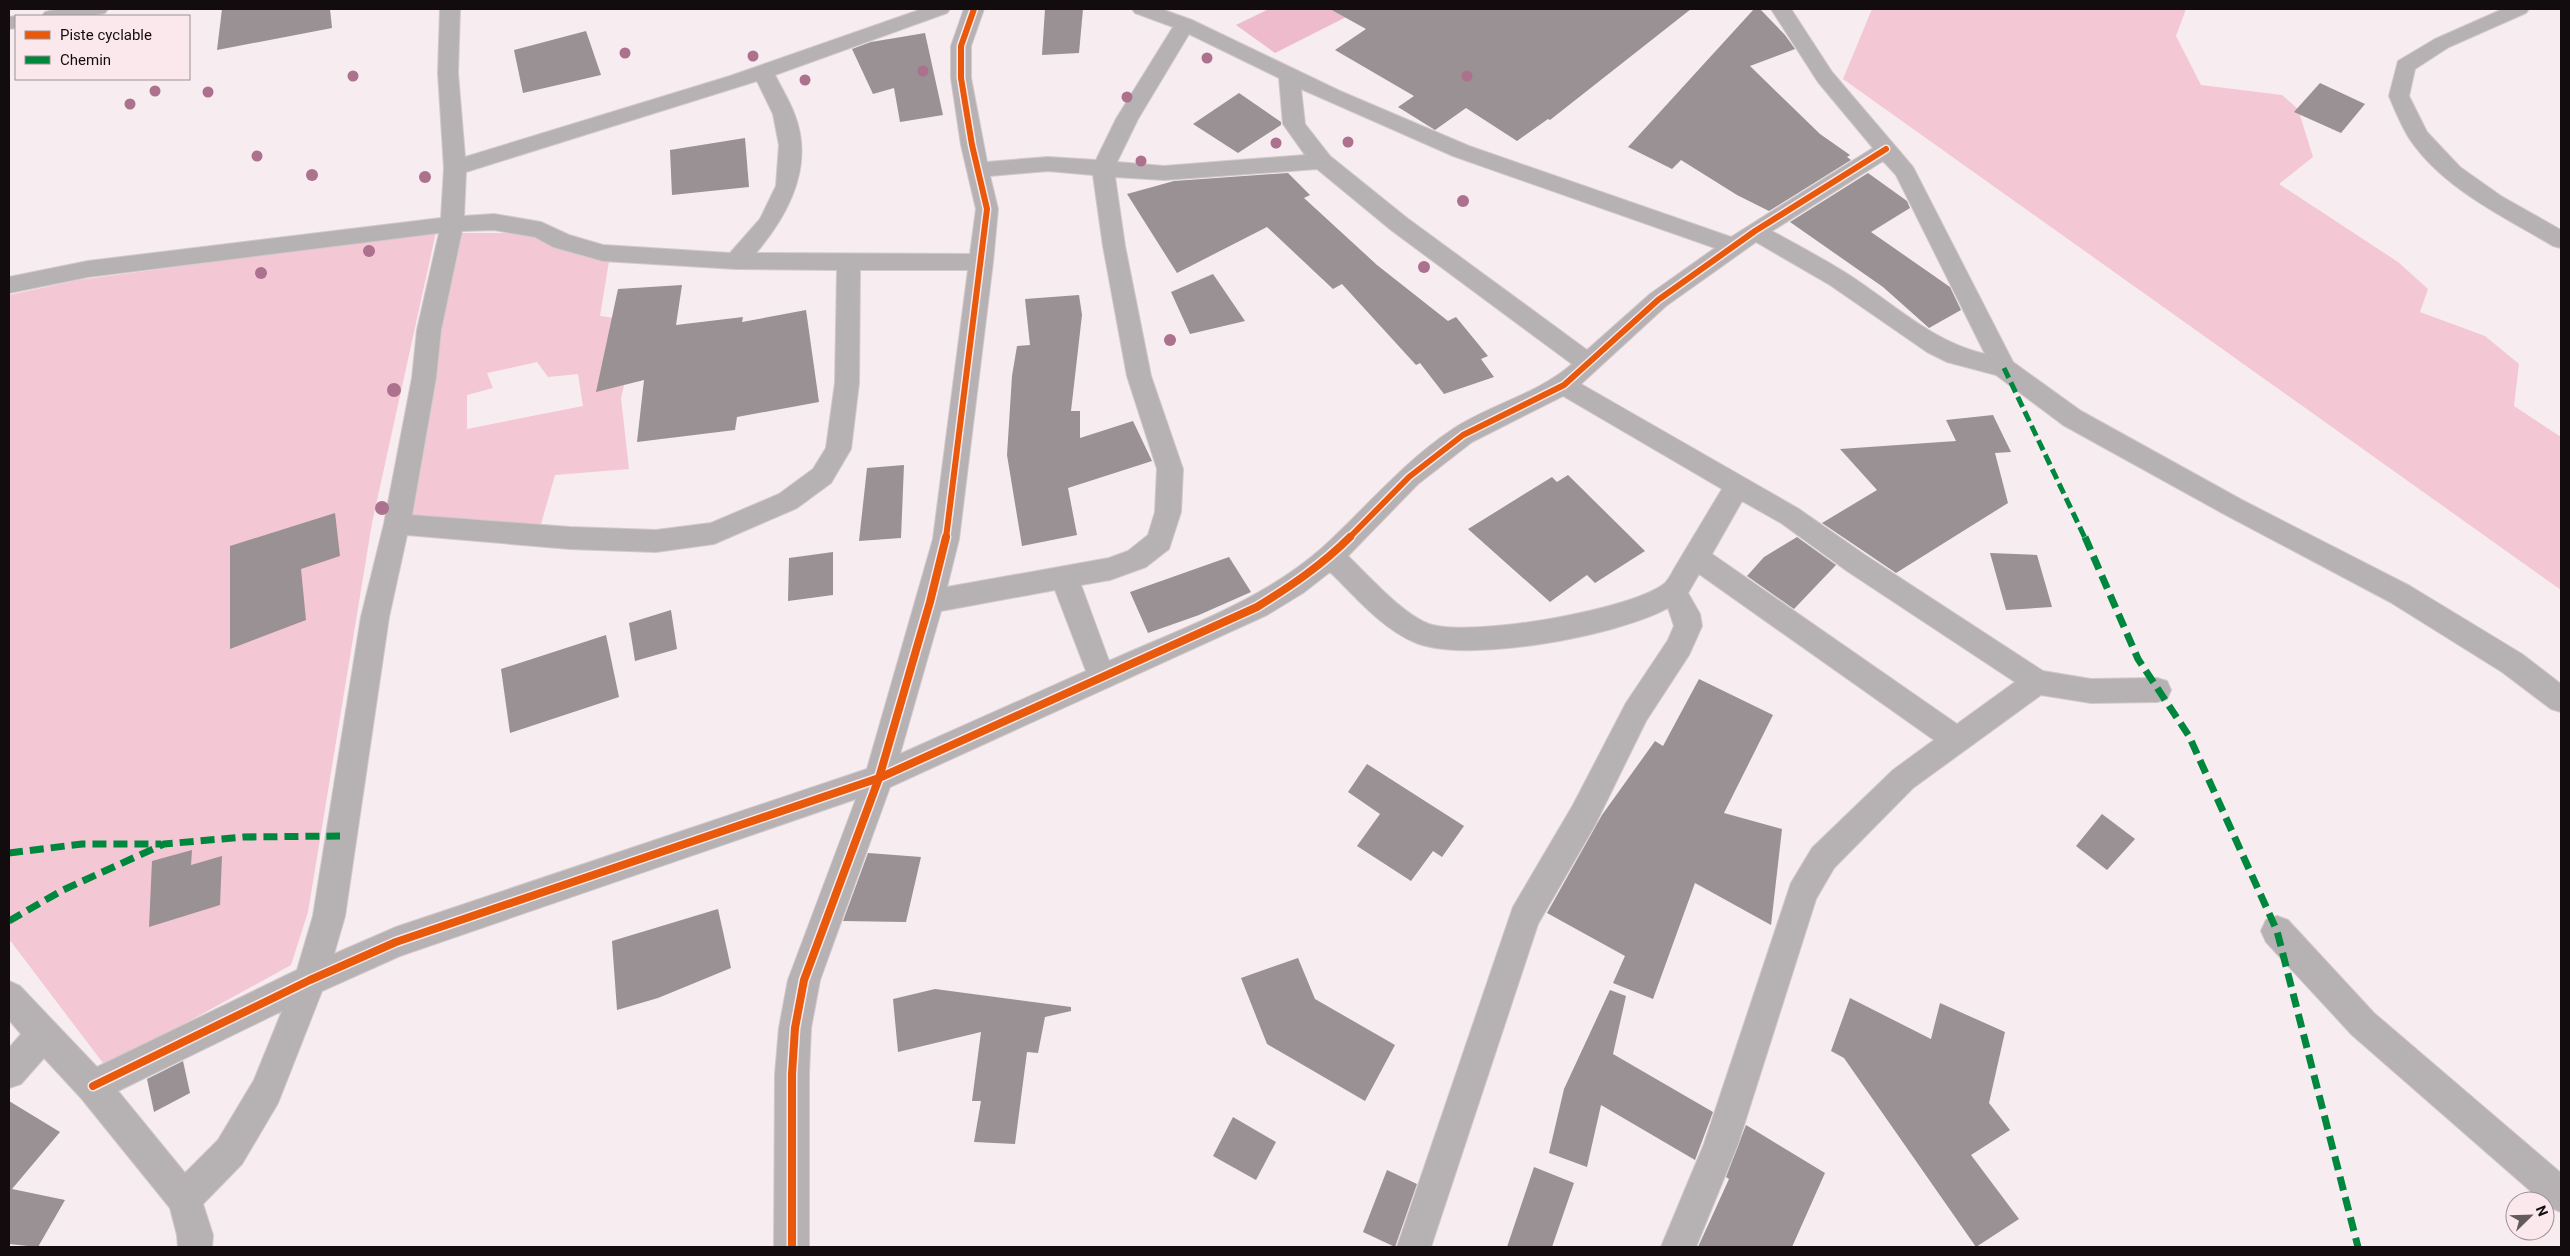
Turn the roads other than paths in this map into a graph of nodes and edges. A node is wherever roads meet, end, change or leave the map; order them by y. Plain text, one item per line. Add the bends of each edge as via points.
1 (98, 9) edge
2 (450, 9) edge
3 (940, 9) edge
4 (974, 9) edge
5 (1781, 9) edge
6 (2519, 9) edge
7 (1149, 10) edge
8 (59, 15) edge
9 (1185, 24) junction
10 (763, 72) junction
11 (1289, 74) junction
12 (1886, 149) junction
13 (1322, 161) junction
14 (455, 168) junction
15 (1103, 169) junction
16 (979, 170) junction
17 (452, 224) junction
18 (1744, 238) junction
19 (2561, 240) edge
20 (736, 261) junction
21 (849, 262) junction
22 (982, 262) junction
23 (9, 285) edge
24 (1588, 363) junction
25 (2004, 368) junction
26 (1564, 384) junction
27 (1736, 486) junction
28 (397, 524) junction
29 (1331, 556) junction
30 (1696, 557) junction
31 (1064, 578) junction
32 (1673, 591) junction
33 (930, 602) junction
34 (1102, 678) junction
35 (2037, 682) junction
36 (2157, 690) dead end
37 (2561, 700) edge
38 (1957, 740) junction
39 (879, 778) junction
40 (2277, 931) dead end
41 (310, 980) junction
42 (9, 997) edge
43 (43, 1034) junction
44 (9, 1072) edge
45 (93, 1086) junction
46 (2561, 1195) edge
47 (184, 1199) junction
48 (194, 1247) edge
49 (792, 1247) edge
50 (1414, 1247) edge
51 (1679, 1247) edge

1 - 8 street
2 - 14 street via 448,73
3 - 10 street
4 - 16 street via 961,46 961,78
5 - 12 street via 1826,77
6 - 19 street via 2442,43 2405,66 2399,96 2418,136 2452,172 2493,201
7 - 9 street
9 - 11 street
9 - 15 street via 1127,119
10 - 14 street
10 - 20 street via 784,114 790,145 787,186 769,223
11 - 13 street via 1294,124
11 - 18 street via 1461,151
12 - 18 street
12 - 25 street via 1905,172
13 - 15 street via 1164,173
13 - 24 street via 1399,224
14 - 17 street
15 - 16 street via 1041,164
15 - 31 street via 1139,376 1170,469 1168,512 1160,541 1137,559 1110,569
16 - 22 street via 987,210
17 - 20 street via 494,222 541,230 569,244 603,253
17 - 23 street via 88,269
17 - 28 street via 429,330 424,378
18 - 24 street via 1658,300
18 - 25 street via 1838,279 1935,346 1956,356
20 - 21 street
21 - 22 street
21 - 28 street via 847,383 838,449 822,476 788,501 714,533 656,541 570,538
22 - 33 street via 946,539
24 - 26 street
25 - 37 street via 2072,418 2400,594 2512,663
26 - 27 street
26 - 29 street via 1463,435 1409,477
27 - 30 street
27 - 35 street via 1790,516
28 - 41 street via 375,617 329,916
29 - 32 street via 1397,617 1424,635 1457,640 1585,623 1634,611
29 - 34 street via 1257,607
30 - 32 street
30 - 38 street
31 - 33 street
31 - 34 street
32 - 50 street via 1686,614 1688,626 1679,647 1636,712 1584,816 1524,918
33 - 39 street
34 - 39 street
35 - 36 street via 2090,691
35 - 38 street
38 - 51 street via 1903,779 1859,820 1823,858 1802,893 1721,1144
39 - 41 street via 396,942
39 - 49 street via 804,980 795,1028
40 - 46 street via 2363,1024
41 - 45 street
41 - 47 street via 266,1091 230,1152
42 - 43 street
43 - 44 street
43 - 45 street
45 - 47 street
47 - 48 street via 195,1235

